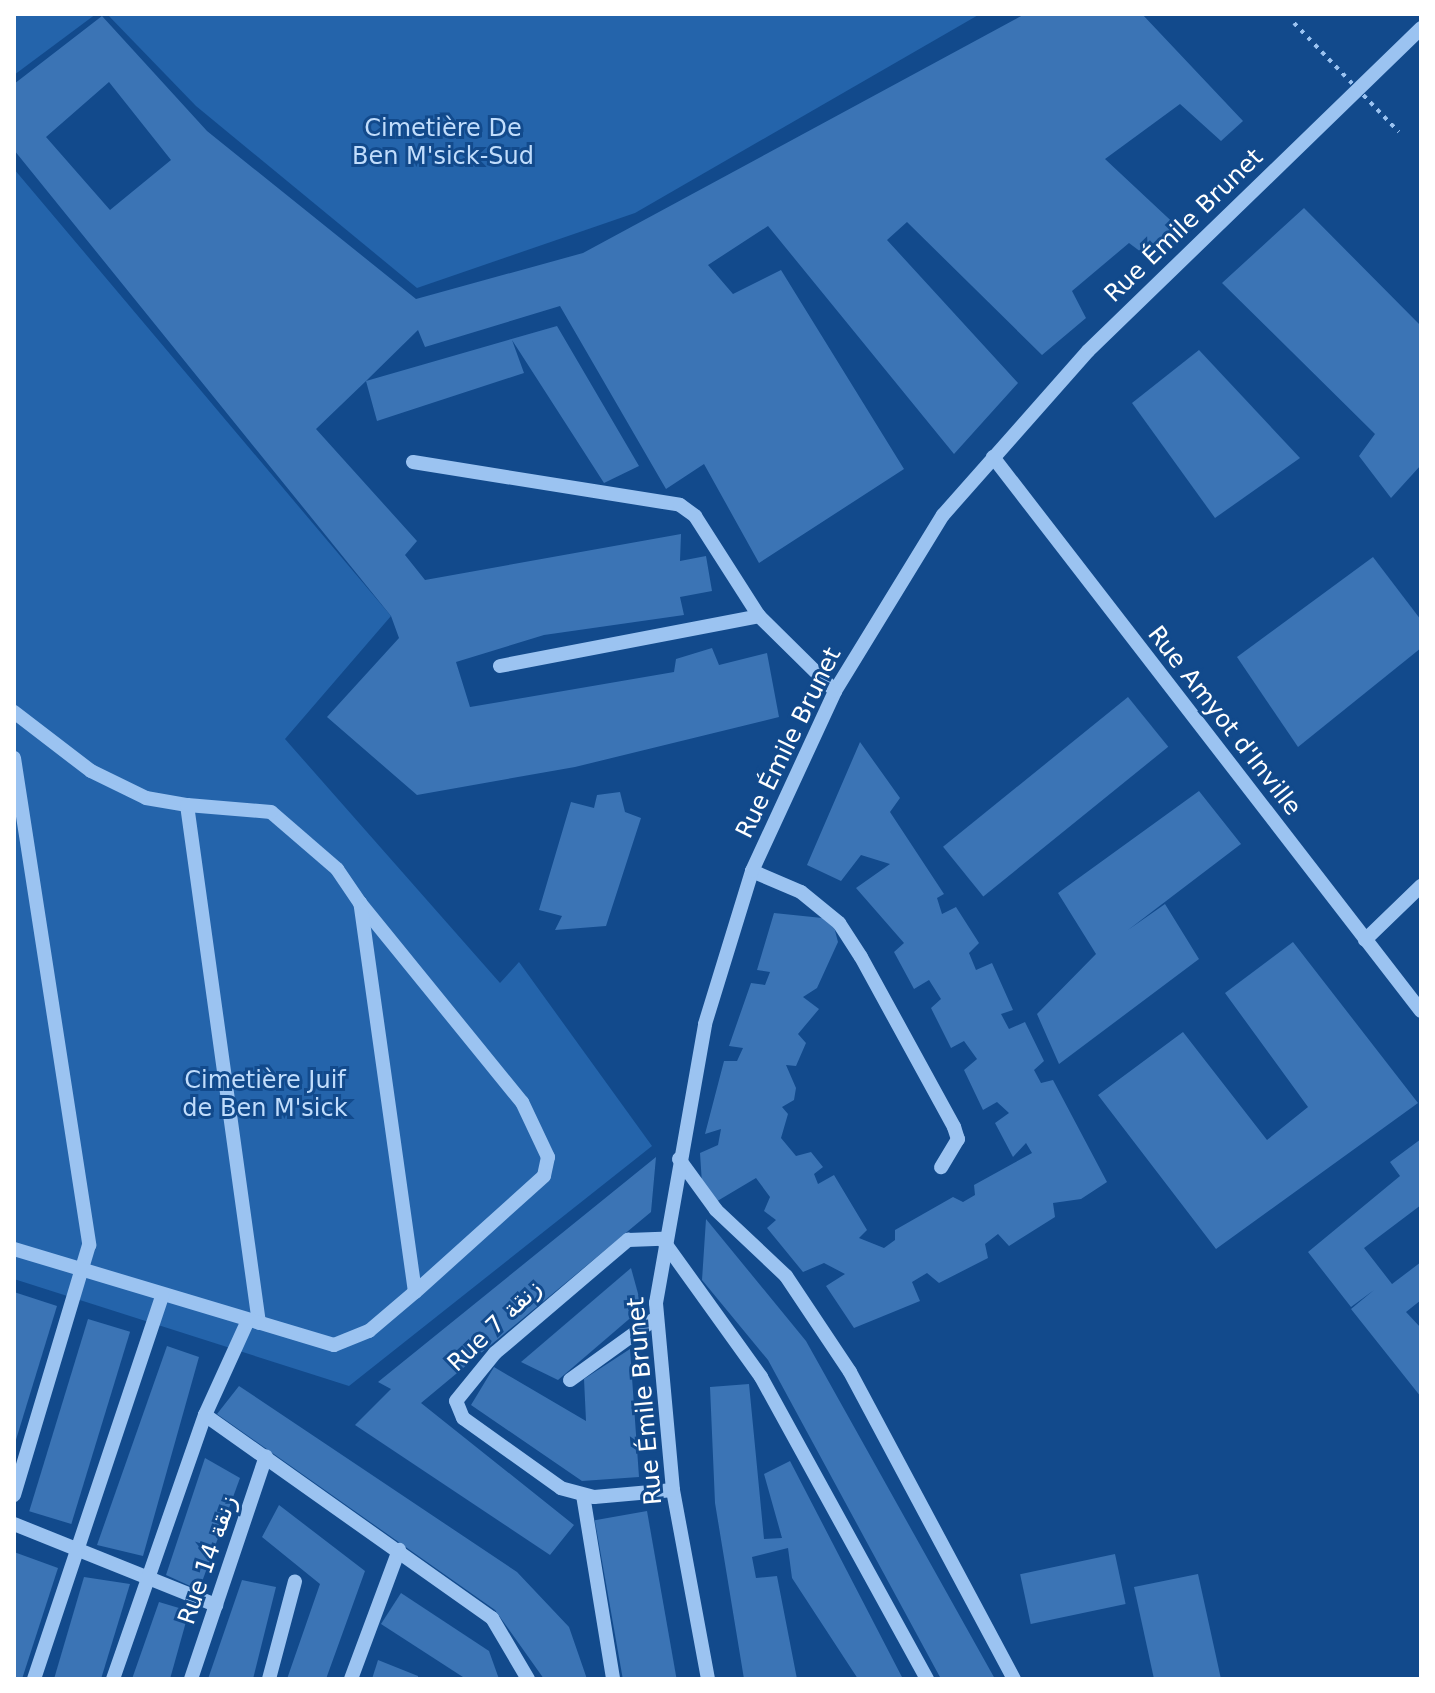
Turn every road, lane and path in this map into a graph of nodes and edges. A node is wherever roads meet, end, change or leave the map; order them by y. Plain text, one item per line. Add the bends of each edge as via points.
1 (1294, 23) dead end
2 (1421, 28) edge
3 (1399, 132) dead end
4 (993, 457) junction
5 (413, 462) dead end
6 (759, 616) junction
7 (500, 666) dead end
8 (835, 691) junction
9 (14, 712) edge
10 (14, 758) edge
11 (187, 805) junction
12 (752, 871) junction
13 (1421, 886) edge
14 (360, 903) junction
15 (1365, 940) junction
16 (1421, 1011) edge
17 (679, 1159) junction
18 (941, 1167) dead end
19 (662, 1239) junction
20 (14, 1249) edge
21 (84, 1272) junction
22 (415, 1292) junction
23 (162, 1296) junction
24 (656, 1318) junction
25 (254, 1322) junction
26 (570, 1380) dead end
27 (205, 1415) junction
28 (266, 1456) junction
29 (673, 1490) junction
30 (14, 1495) edge
31 (583, 1495) junction
32 (14, 1524) edge
33 (74, 1548) junction
34 (399, 1550) junction
35 (148, 1575) junction
36 (295, 1581) dead end
37 (216, 1605) junction
38 (34, 1679) edge
39 (113, 1679) edge
40 (191, 1679) edge
41 (269, 1679) edge
42 (351, 1679) edge
43 (528, 1679) edge
44 (613, 1679) edge
45 (708, 1679) edge
46 (927, 1679) edge
47 (1014, 1679) edge

1 - 3 path, bridge
2 - 4 street, Rue Émile Brunet via 1088,351
4 - 8 street, Rue Émile Brunet via 943,515
4 - 15 street, Rue Amyot d'Inville
5 - 6 street via 680,505 695,516
6 - 7 street
6 - 8 street
8 - 12 street, Rue Émile Brunet
9 - 11 street via 91,771 146,798
10 - 21 street via 89,1217
11 - 14 street via 271,812 337,869
11 - 25 street
12 - 17 street, Rue Émile Brunet via 725,941
12 - 18 street via 801,892 839,923 954,1127 958,1139
13 - 15 street
14 - 22 street
14 - 22 street via 522,1102 548,1157 544,1176
15 - 16 street, Rue Amyot d'Inville
17 - 19 street, Rue Émile Brunet
17 - 47 street via 716,1210 786,1276 850,1372
19 - 24 street, Rue Émile Brunet
19 - 31 street, Rue 7 زنقة via 628,1240 605,1254 459,1391 463,1418 561,1488
19 - 46 street via 761,1377
20 - 21 street
21 - 23 street
21 - 30 street
22 - 25 street via 369,1331 334,1345
23 - 25 street
23 - 33 street
24 - 26 street
24 - 29 street, Rue Émile Brunet
25 - 27 street
27 - 28 street
27 - 35 street
28 - 34 street
28 - 37 street, Rue 14 زنقة
29 - 31 street, Rue 7 زنقة
29 - 45 street, Rue Émile Brunet
31 - 44 street
32 - 33 street
33 - 35 street
33 - 38 street
34 - 42 street
34 - 43 street via 492,1618
35 - 37 street
35 - 39 street
36 - 41 street
37 - 40 street, Rue 14 زنقة

